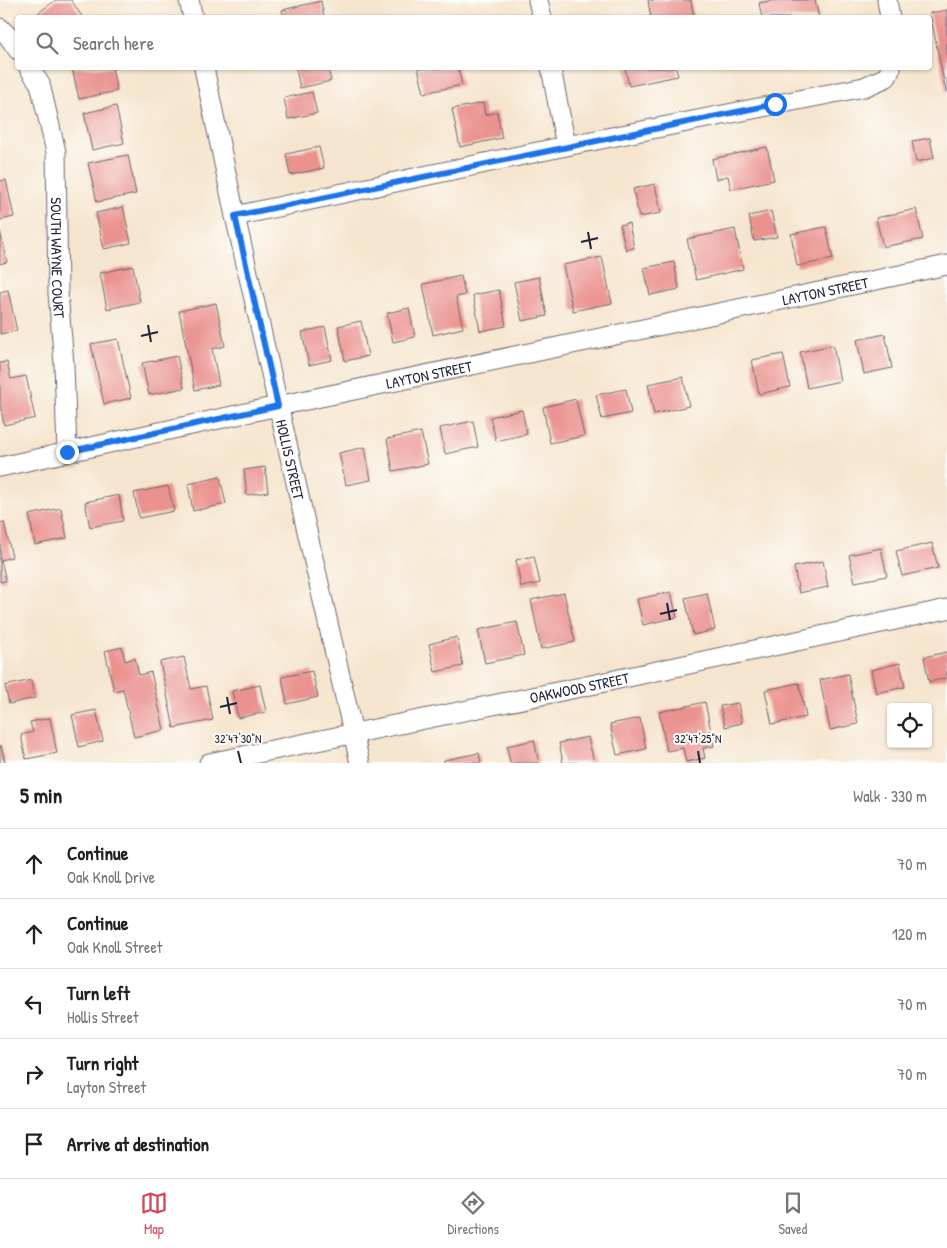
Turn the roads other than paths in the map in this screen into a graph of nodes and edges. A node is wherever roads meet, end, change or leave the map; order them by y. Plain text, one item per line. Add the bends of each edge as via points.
1 (190, 0) edge
2 (538, 0) edge
3 (887, 0) edge
4 (192, 15) edge
5 (541, 15) edge
6 (890, 15) edge
7 (0, 28) edge
8 (15, 46) edge
9 (30, 70) edge
10 (204, 70) edge
11 (551, 70) edge
12 (889, 72) edge
13 (566, 146) junction
14 (235, 216) junction
15 (947, 265) edge
16 (278, 406) junction
17 (67, 452) junction
18 (0, 467) edge
19 (947, 608) edge
20 (353, 733) junction
21 (209, 763) edge
22 (360, 763) edge

1 - 4 street
2 - 5 street
3 - 6 street
7 - 8 street
9 - 17 street, SOUTH WAYNE COURT via 40,84 56,152 58,293
10 - 14 street, HOLLIS STREET
11 - 13 street
12 - 13 street via 864,87
13 - 14 street
14 - 16 street, HOLLIS STREET
15 - 16 street, LAYTON STREET
16 - 17 street, LAYTON STREET
16 - 20 street, HOLLIS STREET
17 - 18 street, LAYTON STREET
19 - 20 street, OAKWOOD STREET
20 - 21 street, OAKWOOD STREET
20 - 22 street, HOLLIS STREET

